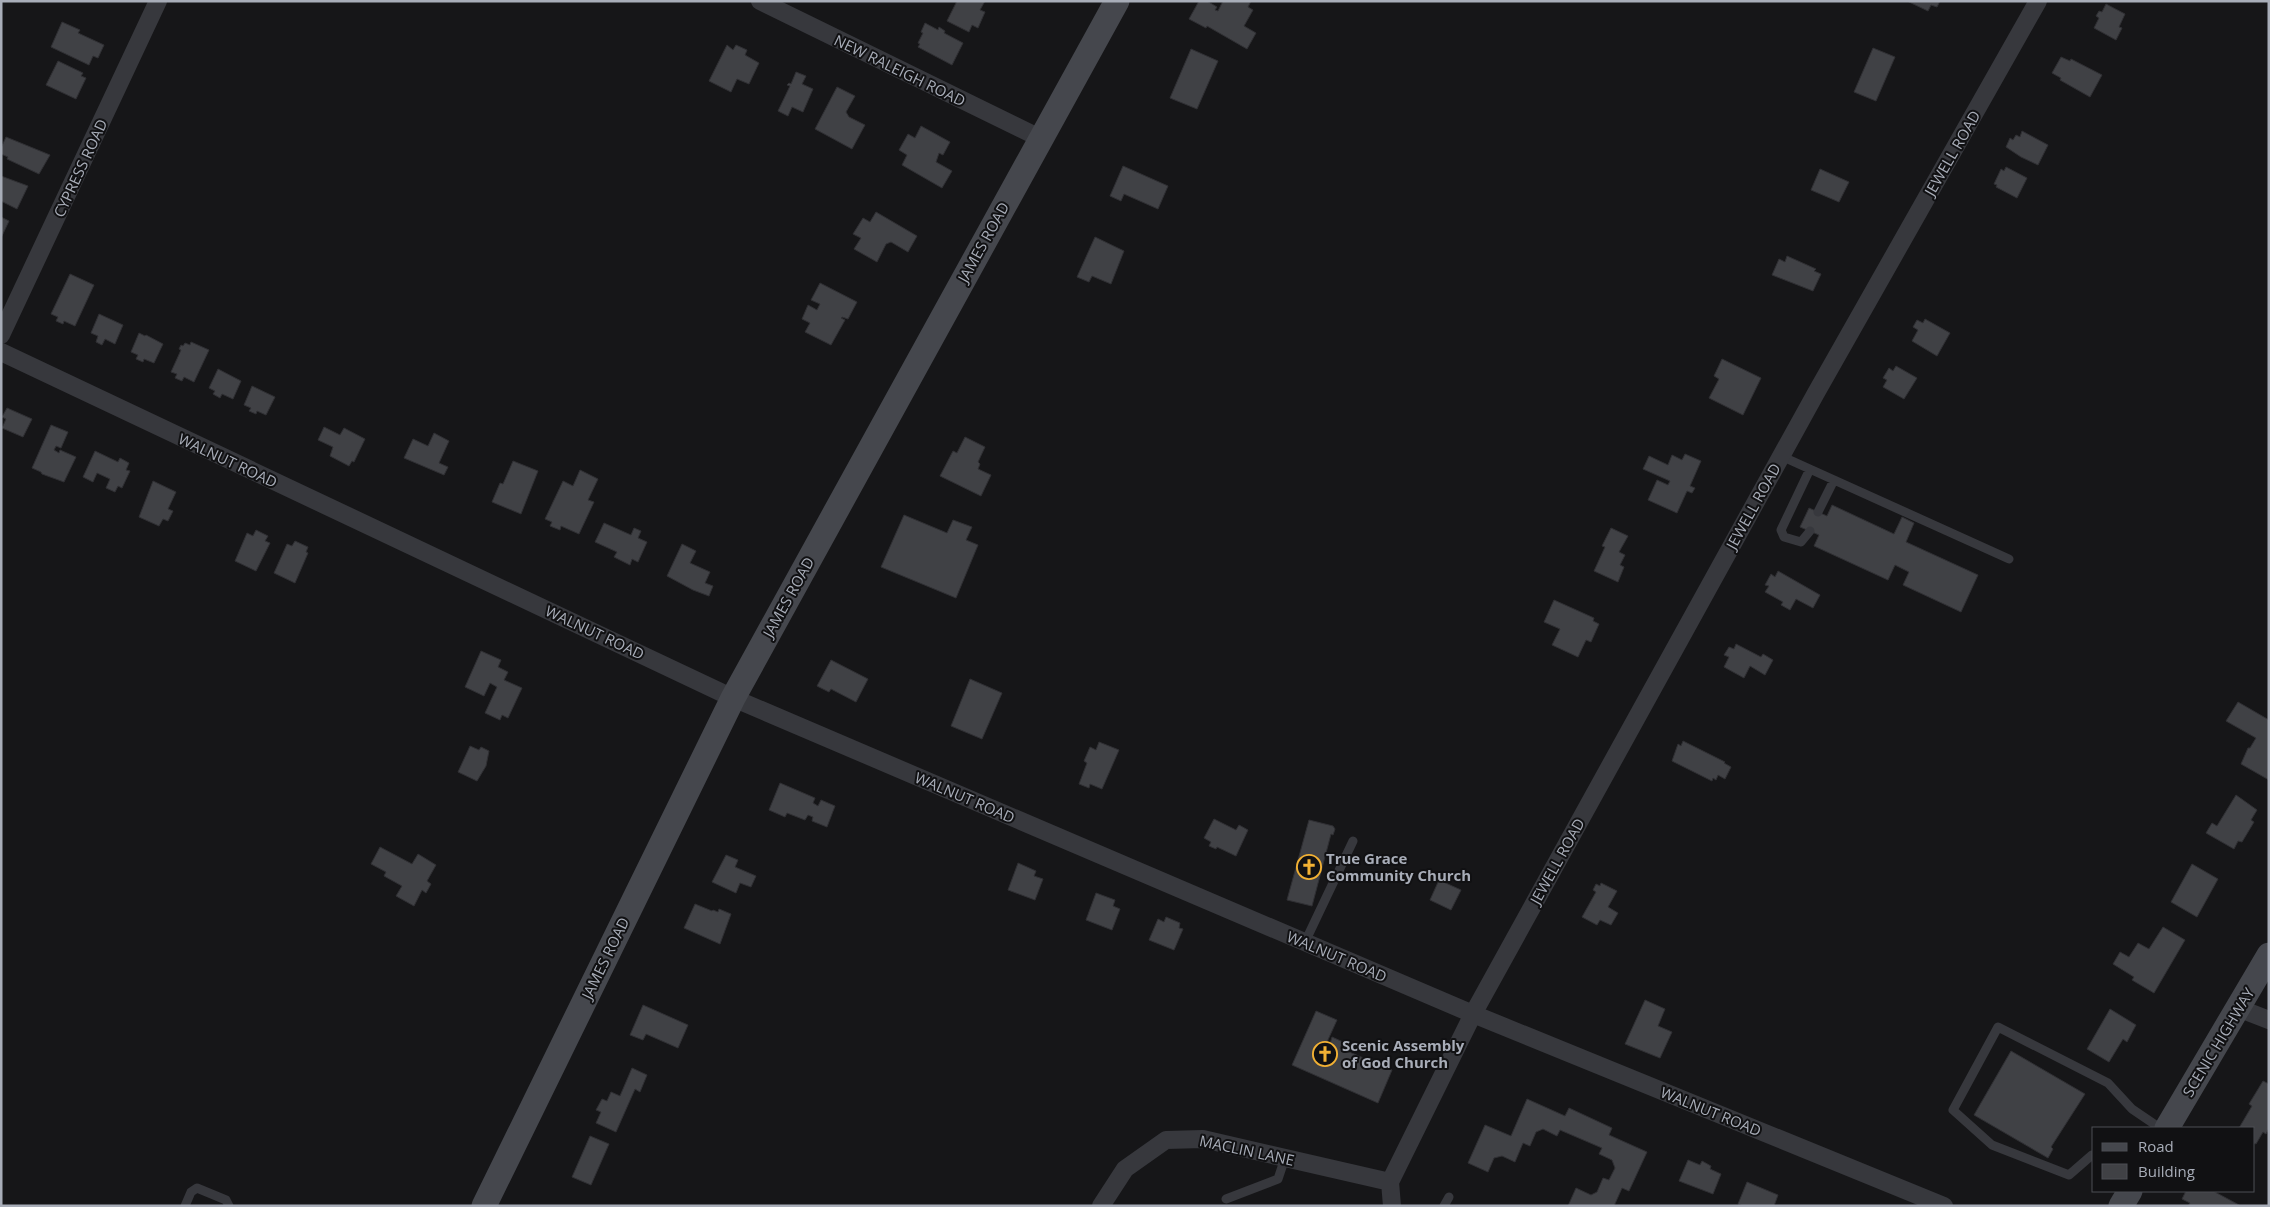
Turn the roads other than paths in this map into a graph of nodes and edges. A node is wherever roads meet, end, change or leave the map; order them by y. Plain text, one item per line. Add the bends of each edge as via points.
1 (158, 1) edge
2 (760, 1) edge
3 (1117, 1) edge
4 (2038, 1) edge
5 (1040, 138) junction
6 (1, 335) edge
7 (1, 352) edge
8 (1781, 456) junction
9 (1810, 469) junction
10 (1834, 480) junction
11 (1818, 512) dead end
12 (1810, 531) dead end
13 (2009, 559) dead end
14 (733, 698) junction
15 (1353, 841) dead end
16 (1305, 942) junction
17 (2269, 955) edge
18 (2238, 1008) junction
19 (1473, 1014) junction
20 (2269, 1020) edge
21 (2159, 1127) edge
22 (2168, 1127) edge
23 (2092, 1155) edge
24 (1286, 1158) junction
25 (1390, 1182) junction
26 (2129, 1192) edge
27 (1449, 1196) dead end
28 (1226, 1199) dead end
29 (185, 1206) edge
30 (229, 1206) edge
31 (484, 1206) edge
32 (1101, 1206) edge
33 (1392, 1206) edge
34 (1444, 1206) edge
35 (1944, 1206) edge
36 (2121, 1206) edge

1 - 6 street, CYPRESS ROAD
2 - 5 street, NEW RALEIGH ROAD
3 - 5 main road, JAMES ROAD
4 - 8 street, JEWELL ROAD
5 - 14 main road, JAMES ROAD
7 - 14 street, WALNUT ROAD
8 - 9 lane
8 - 19 street, JEWELL ROAD
9 - 10 lane
9 - 12 lane via 1781,530 1784,537 1801,542
10 - 11 lane
10 - 13 lane
14 - 16 street, WALNUT ROAD
14 - 31 main road, JAMES ROAD
15 - 16 lane
16 - 19 street, WALNUT ROAD
17 - 18 main road, SCENIC HIGHWAY
18 - 20 street
18 - 22 main road, SCENIC HIGHWAY
19 - 25 street, JEWELL ROAD
19 - 35 street, WALNUT ROAD
21 - 23 lane via 2132,1109 2108,1083 1998,1027 1953,1110 1992,1144 2069,1175
24 - 25 street, MACLIN LANE
24 - 28 lane via 1278,1178
24 - 32 street, MACLIN LANE via 1203,1139 1166,1140 1125,1169
25 - 33 street
26 - 36 main road
27 - 34 lane
29 - 30 lane via 191,1192 197,1188 226,1200

